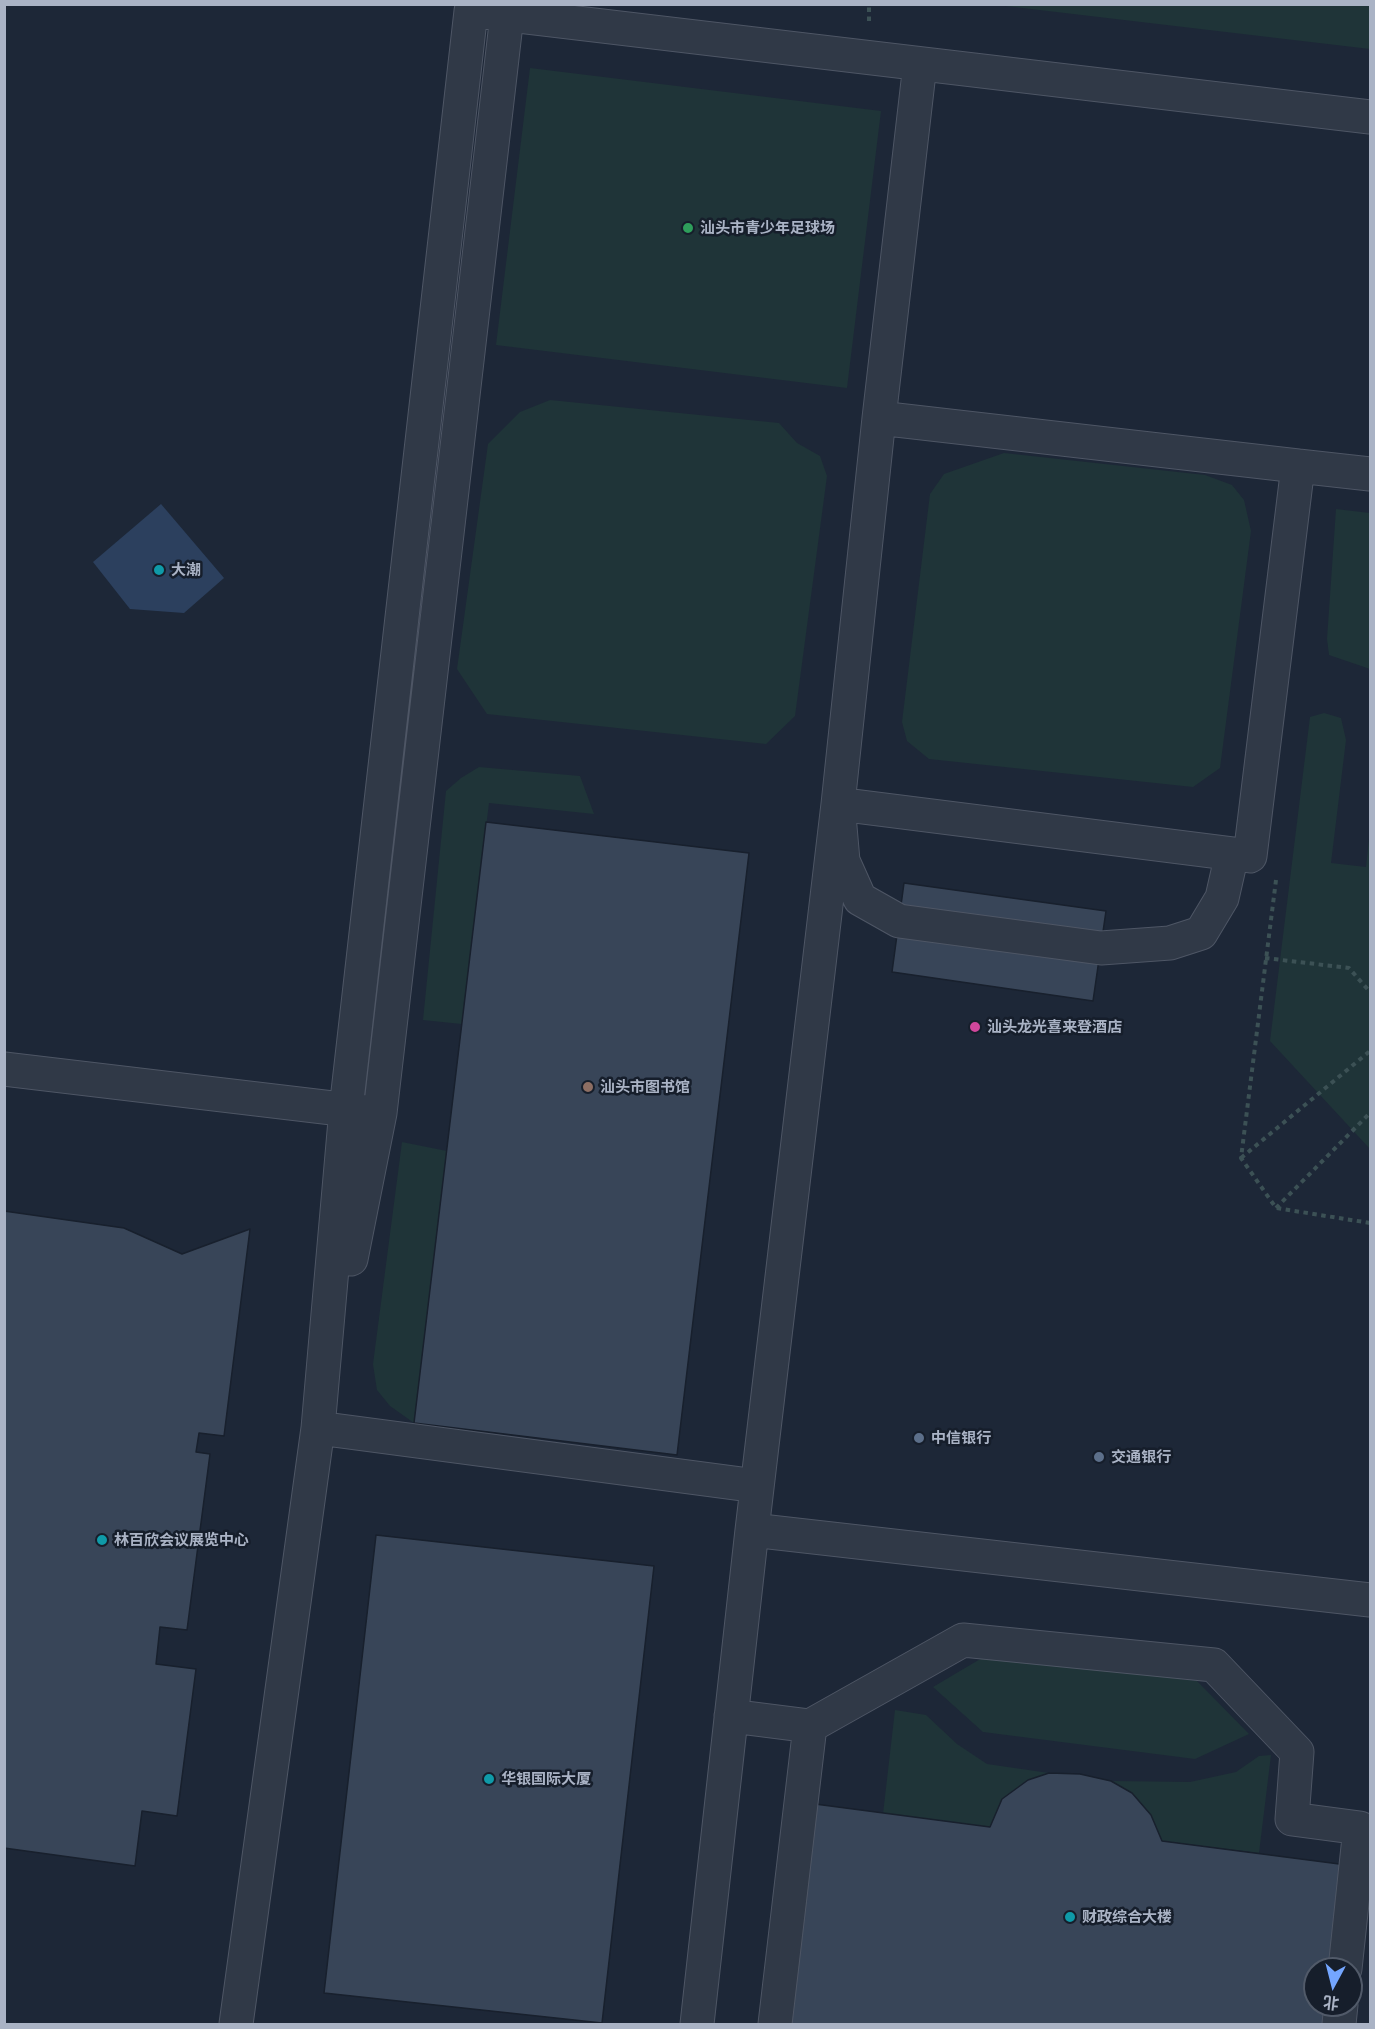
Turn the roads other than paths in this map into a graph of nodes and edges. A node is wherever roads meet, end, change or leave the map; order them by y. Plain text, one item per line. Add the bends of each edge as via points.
1 (507, 15) junction
2 (920, 64) junction
3 (1371, 117) edge
4 (879, 418) junction
5 (1298, 466) junction
6 (1371, 474) edge
7 (838, 804) junction
8 (1232, 854) junction
9 (4, 1069) edge
10 (346, 1109) junction
11 (380, 1113) junction
12 (318, 1428) junction
13 (757, 1486) junction
14 (752, 1530) junction
15 (1371, 1600) edge
16 (731, 1716) junction
17 (810, 1726) junction
18 (1346, 1957) edge
19 (236, 2025) edge
20 (697, 2025) edge
21 (776, 2025) edge

1 - 2 street
1 - 10 street via 461,9
1 - 11 street
2 - 3 street
2 - 4 street
4 - 5 street
4 - 7 street
5 - 6 street
5 - 8 street via 1250,856
7 - 8 street
7 - 8 street via 843,861 860,899 899,921 1101,948 1170,943 1201,933 1222,898
7 - 13 street
9 - 10 street
10 - 11 street
10 - 12 street
11 - 12 street
12 - 13 street
12 - 19 street
13 - 14 street
14 - 15 street
14 - 16 street
16 - 17 street
16 - 20 street
17 - 18 street via 963,1640 1214,1665 1297,1752 1292,1819 1360,1828
17 - 21 street

